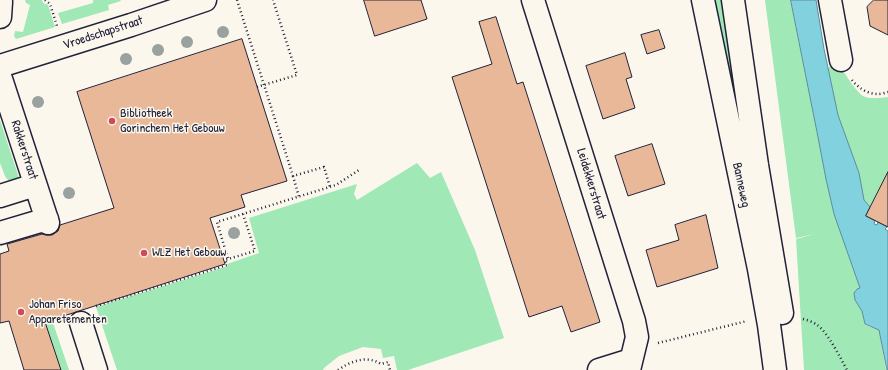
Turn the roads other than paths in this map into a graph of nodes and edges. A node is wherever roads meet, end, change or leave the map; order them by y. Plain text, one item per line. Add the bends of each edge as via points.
1 (0, 0) edge
2 (205, 0) edge
3 (533, 0) edge
4 (703, 0) edge
5 (733, 0) edge
6 (830, 0) edge
7 (0, 17) edge
8 (841, 60) road end
9 (0, 66) edge
10 (0, 76) edge
11 (35, 185) junction
12 (0, 196) edge
13 (0, 233) edge
14 (770, 322) junction
15 (81, 323) dead end
16 (632, 360) edge
17 (96, 370) edge
18 (600, 370) edge
19 (775, 370) edge
20 (788, 370) edge

1 - 7 street
2 - 9 street, Vroedschapstraat
3 - 16 street, Leidekkerstraat via 634,321 637,337
4 - 14 street, Banneweg
5 - 14 street, Banneweg via 757,164
6 - 8 street
10 - 11 street, Rakkerstraat
11 - 12 street
11 - 13 street, Rakkerstraat via 47,221
14 - 19 street, Banneweg
14 - 20 street, Banneweg
15 - 17 street
16 - 18 street

